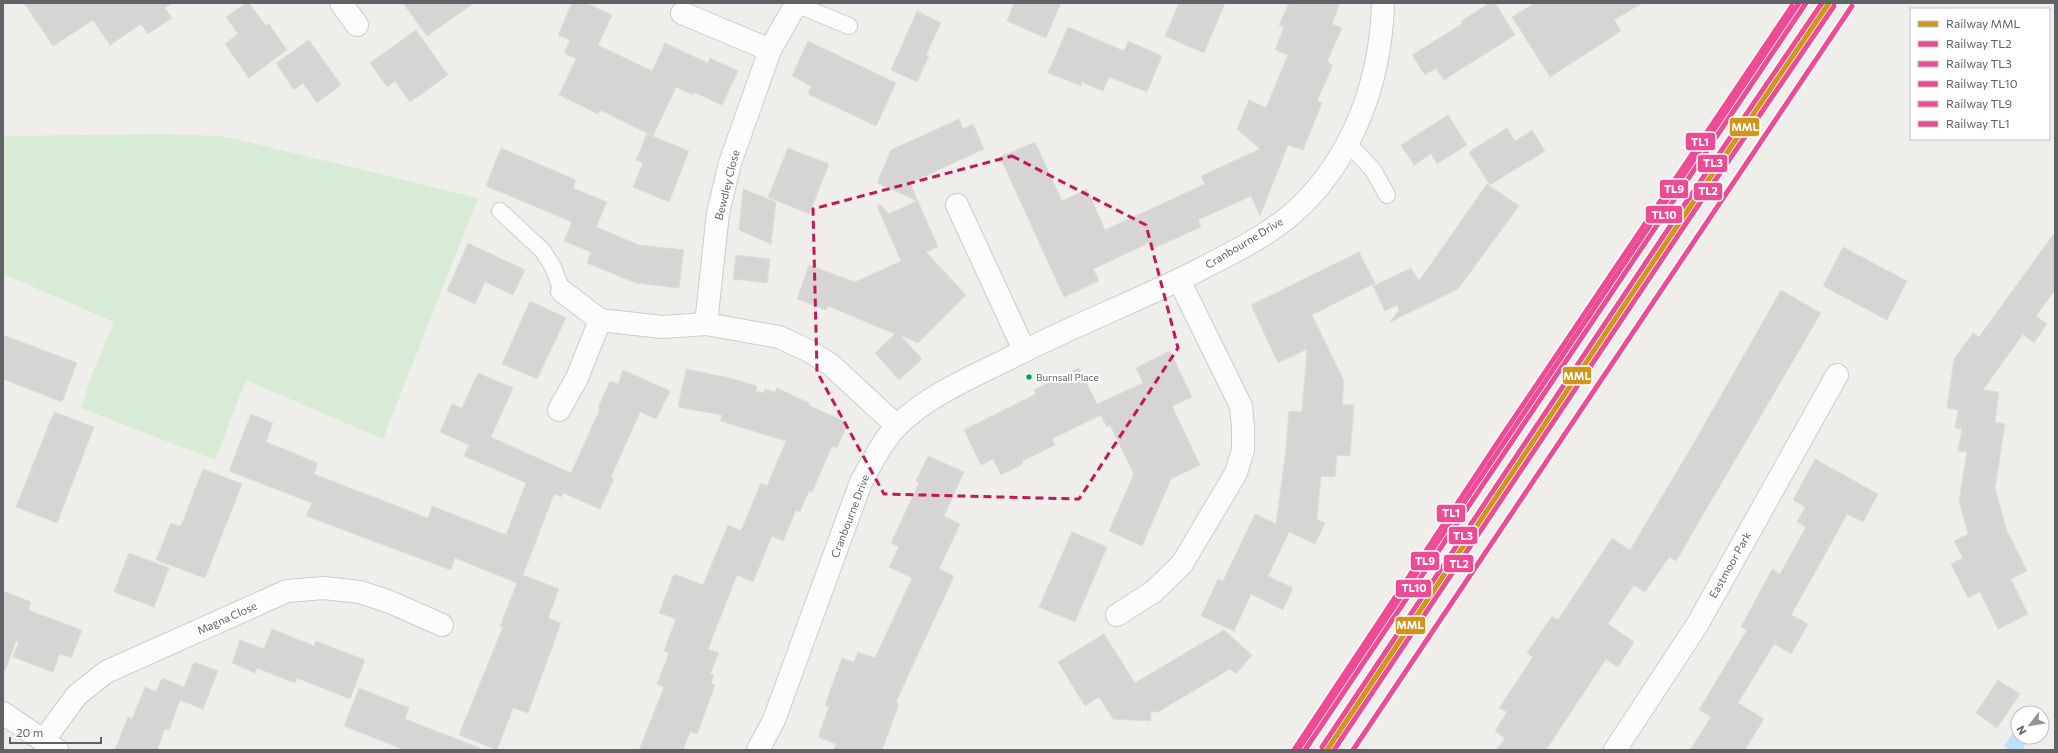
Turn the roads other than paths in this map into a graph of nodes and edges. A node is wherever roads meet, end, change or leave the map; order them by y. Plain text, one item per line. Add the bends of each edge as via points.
1 (341, 3) edge
2 (1382, 3) edge
3 (796, 4) edge
4 (684, 8) edge
5 (357, 25) dead end
6 (849, 26) dead end
7 (770, 50) junction
8 (1348, 143) junction
9 (1387, 195) dead end
10 (957, 204) dead end
11 (500, 211) dead end
12 (1179, 280) junction
13 (562, 291) joint
14 (600, 320) junction
15 (706, 324) junction
16 (1024, 350) junction
17 (1837, 375) dead end
18 (559, 410) dead end
19 (897, 426) junction
20 (1117, 615) dead end
21 (442, 625) dead end
22 (3, 713) edge
23 (50, 746) edge
24 (758, 750) edge
25 (1615, 750) edge

1 - 5 street
2 - 8 street, Cranbourne Drive via 1377,64 1356,129
3 - 6 lane
3 - 7 street, Bewdley Close
4 - 7 street
7 - 15 street, Bewdley Close via 730,163 718,213
8 - 9 lane via 1373,170
8 - 12 street, Cranbourne Drive via 1316,188 1291,215 1228,256
10 - 16 street
11 - 13 lane via 542,251 553,267
12 - 16 street, Cranbourne Drive
12 - 20 street via 1240,406 1243,427 1242,450 1236,473 1182,564 1154,592
13 - 14 street
14 - 15 street via 662,328
14 - 18 street via 577,378
15 - 19 street via 779,337 810,351 831,365
16 - 19 street, Cranbourne Drive via 924,404
17 - 25 street, Eastmoor Park via 1697,625
19 - 24 street, Cranbourne Drive via 876,454 861,482 774,720
21 - 23 street, Magna Close via 360,592 324,588 287,591 106,672 77,695
22 - 23 street

